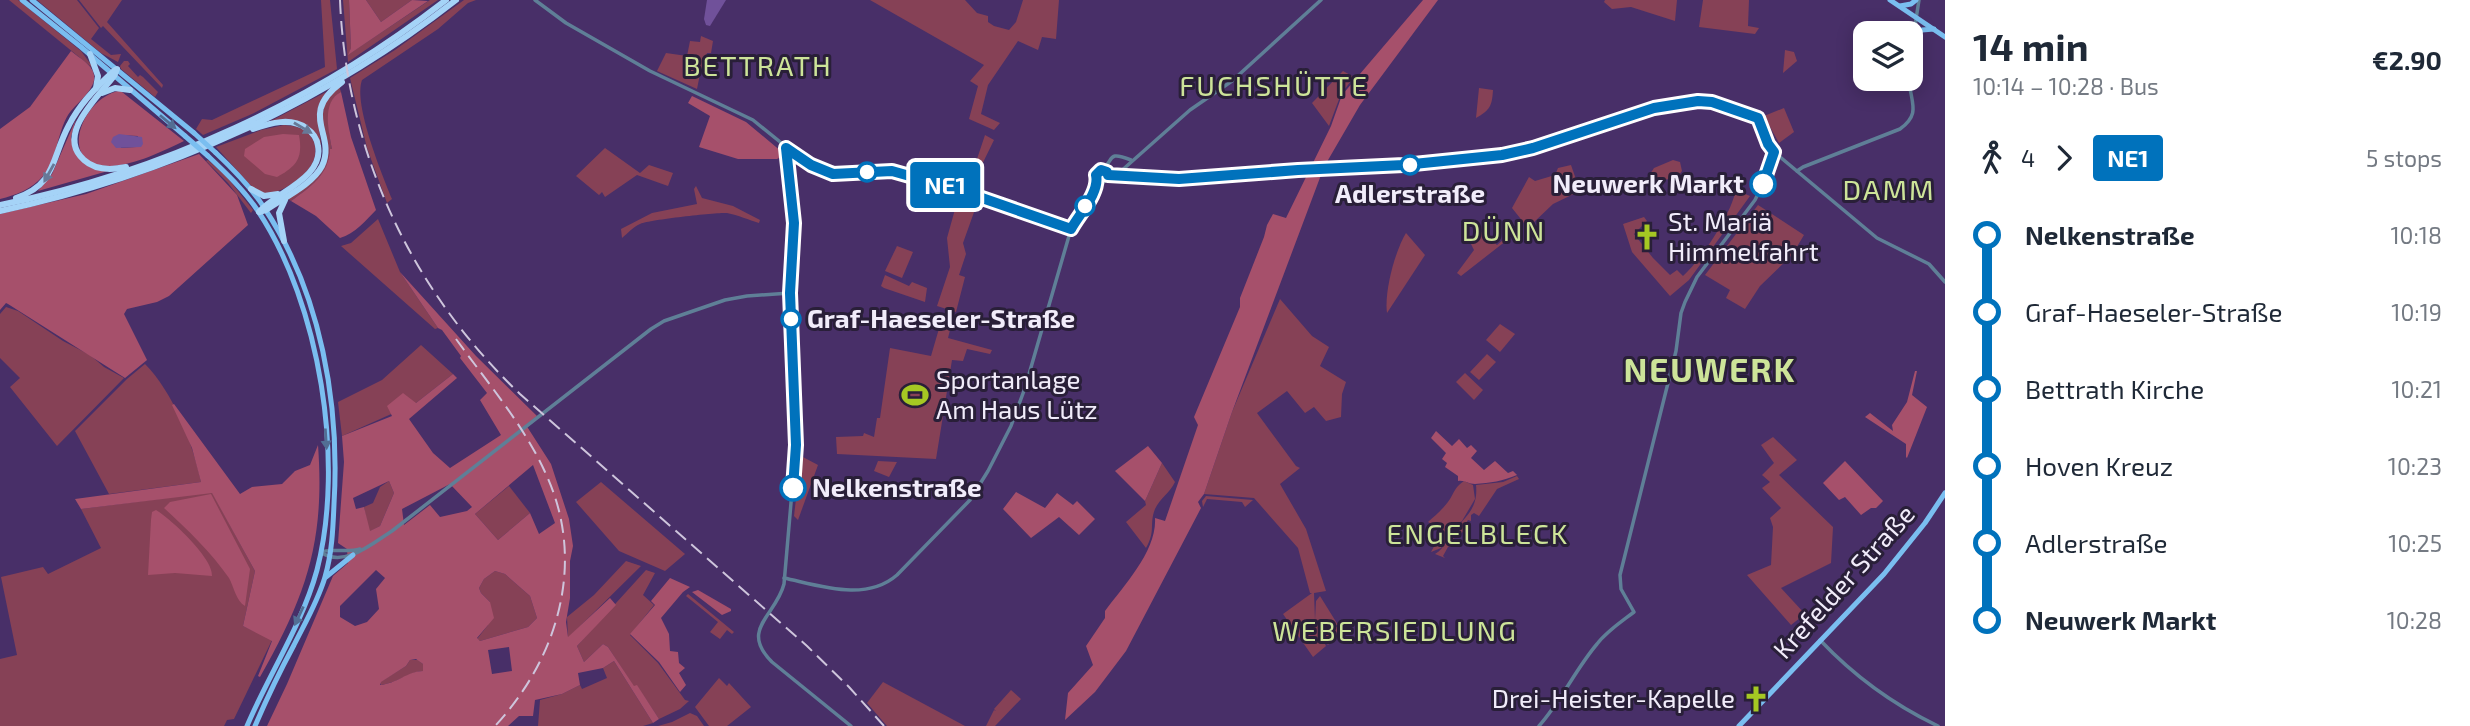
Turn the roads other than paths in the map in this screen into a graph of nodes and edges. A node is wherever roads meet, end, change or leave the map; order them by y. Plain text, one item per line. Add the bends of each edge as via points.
1 (22, 0) edge
2 (32, 0) edge
3 (446, 0) edge
4 (456, 0) edge
5 (535, 0) edge
6 (1321, 0) edge
7 (1890, 0) edge
8 (1917, 0) edge
9 (1900, 5) junction
10 (1916, 17) junction
11 (1915, 21) edge
12 (1934, 29) junction
13 (1923, 30) edge
14 (1945, 37) edge
15 (86, 48) junction
16 (369, 62) junction
17 (114, 73) junction
18 (130, 90) junction
19 (1910, 91) edge
20 (96, 94) junction
21 (215, 142) junction
22 (786, 148) junction
23 (1774, 152) junction
24 (169, 155) junction
25 (1131, 160) junction
26 (1797, 171) junction
27 (1107, 174) junction
28 (1121, 177) junction
29 (1133, 178) junction
30 (1100, 182) junction
31 (251, 189) junction
32 (294, 191) junction
33 (283, 192) junction
34 (0, 204) edge
35 (263, 210) junction
36 (0, 211) edge
37 (1071, 229) junction
38 (284, 241) junction
39 (1945, 282) edge
40 (790, 293) junction
41 (1945, 493) edge
42 (365, 548) junction
43 (321, 552) junction
44 (330, 553) junction
45 (353, 555) junction
46 (784, 578) junction
47 (324, 579) junction
48 (799, 583) junction
49 (783, 584) junction
50 (1820, 640) junction
51 (247, 726) edge
52 (255, 726) edge
53 (851, 726) edge
54 (1539, 726) edge
55 (1739, 726) edge
56 (1938, 726) edge

1 - 15 main road
2 - 15 main road
3 - 24 highway via 314,87
4 - 16 highway
5 - 22 street via 635,63 753,120
6 - 25 street via 1232,81
7 - 9 main road
8 - 9 main road
8 - 10 street
9 - 10 main road
10 - 11 street
10 - 12 main road
12 - 13 main road
12 - 14 main road
15 - 17 main road
15 - 20 highway via 99,76
16 - 21 highway
16 - 32 highway via 324,99 319,117 322,164
17 - 18 main road
17 - 20 highway
17 - 31 main road, bridge via 194,133
18 - 20 highway
18 -> 35 main road, bridge
19 - 26 street via 1913,116 1900,129
20 - 24 highway via 75,131 75,144 86,162 112,169
20 -> 34 highway via 68,127 43,184
21 -> 33 highway via 271,123 306,127 317,141 318,158 305,176
21 - 36 highway via 117,180
22 - 37 street via 833,174 892,171
22 - 40 street via 794,223
23 - 26 street
23 - 29 street via 1758,118 1698,101 1654,108 1502,155 1394,166
23 - 54 street via 1755,200 1697,277 1681,313 1676,351 1620,575 1634,612 1597,643
24 - 34 highway via 93,181
25 - 27 street via 1117,154
25 - 28 street
26 - 39 street via 1877,238 1929,264
27 - 28 street
27 - 29 street
27 - 30 street
27 - 30 street via 1097,173
28 - 29 street
30 - 37 street
31 - 33 highway via 264,196
31 - 35 main road
32 - 35 highway
32 - 38 highway via 280,206
33 - 35 highway
35 - 38 main road
35 -> 43 main road via 301,301 317,363 328,484
37 - 48 street via 1013,420 970,500 883,585 869,590
38 - 44 main road via 308,299 330,396 336,444
40 - 42 street via 725,300 661,323
40 - 46 street via 796,447
41 - 50 main road, Krefelder Straße via 1884,573
42 - 44 street
42 - 45 street
43 - 44 street
43 -> 51 main road via 310,592
44 - 45 street
44 - 47 main road
45 - 47 main road
46 - 48 street
46 - 49 street
47 - 52 main road
48 - 49 street
49 - 53 street via 760,624 759,640 766,656
50 - 55 main road, Krefelder Straße
50 - 56 street via 1870,685

